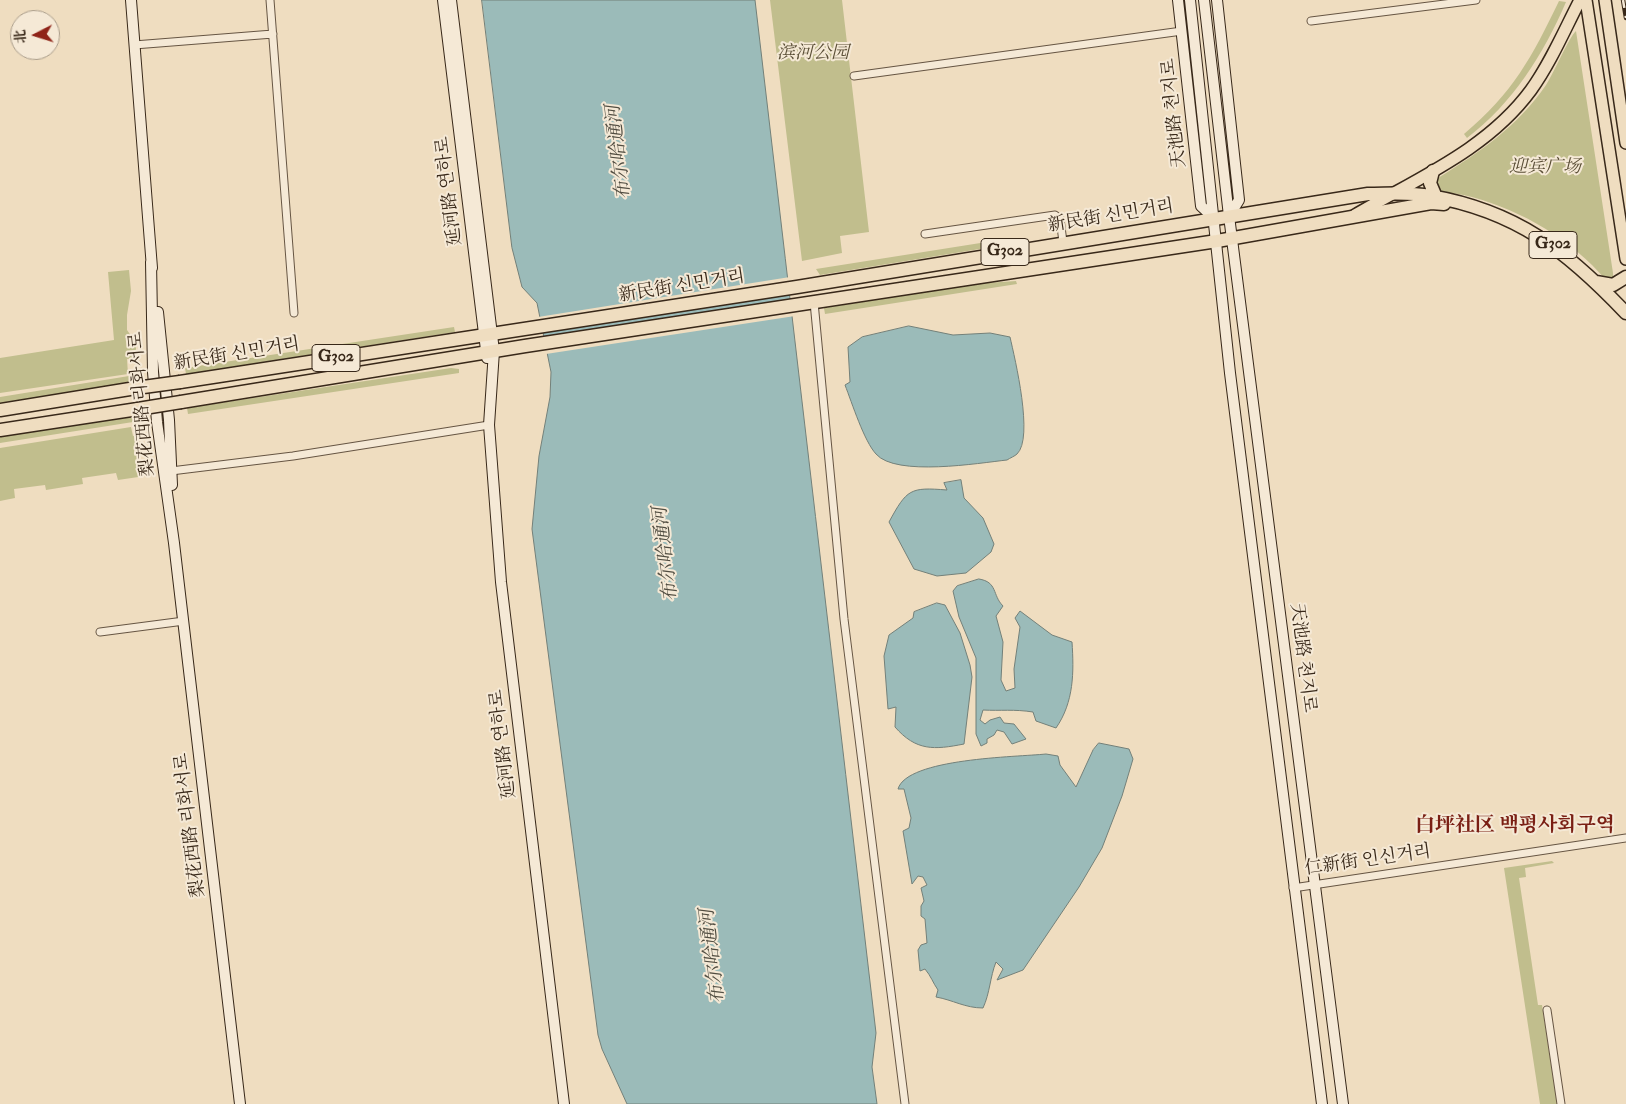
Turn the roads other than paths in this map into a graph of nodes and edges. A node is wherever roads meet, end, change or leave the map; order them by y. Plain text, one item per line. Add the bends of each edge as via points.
1 (131, 0) edge
2 (270, 0) edge
3 (443, 0) edge
4 (451, 0) edge
5 (1178, 0) edge
6 (1190, 0) edge
7 (1204, 0) edge
8 (1217, 0) edge
9 (1476, 0) edge
10 (1580, 0) edge
11 (1586, 0) edge
12 (1605, 0) edge
13 (1311, 22) dead end
14 (1182, 31) junction
15 (273, 34) junction
16 (134, 45) junction
17 (854, 76) dead end
18 (1626, 143) edge
19 (1433, 171) junction
20 (1416, 179) junction
21 (1368, 194) junction
22 (1390, 194) junction
23 (1436, 197) junction
24 (1462, 204) junction
25 (1229, 216) junction
26 (1354, 216) junction
27 (1214, 218) junction
28 (924, 234) dead end
29 (1232, 239) junction
30 (1217, 241) junction
31 (1063, 242) junction
32 (1626, 259) edge
33 (151, 262) junction
34 (1626, 277) edge
35 (1596, 282) junction
36 (817, 283) junction
37 (817, 301) junction
38 (294, 313) dead end
39 (1626, 313) edge
40 (488, 334) junction
41 (490, 351) junction
42 (0, 410) edge
43 (489, 425) junction
44 (0, 430) edge
45 (171, 471) junction
46 (174, 543) junction
47 (184, 621) junction
48 (100, 632) dead end
49 (1626, 838) edge
50 (1315, 884) junction
51 (1293, 888) junction
52 (1547, 1010) dead end
53 (240, 1104) edge
54 (564, 1104) edge
55 (905, 1104) edge
56 (1322, 1104) edge
57 (1343, 1104) edge
58 (1561, 1104) edge

1 - 16 main road, 梨花西路 리화서로
2 - 15 street
3 - 40 main road, 延河路 연하로
4 - 40 main road, 延河路 연하로
5 - 14 main road, 天池路 천지로
6 - 27 main road, 天池路 천지로
7 - 25 main road, 天池路 천지로
8 - 25 main road via 1239,200
9 - 13 street
10 - 19 main road, 新民街 신민거리 via 1551,60 1519,104 1477,143
11 - 32 main road
12 - 18 main road
14 - 17 street
14 - 27 main road, 天池路 천지로 via 1202,206
15 - 16 street
15 - 38 street
16 - 33 main road, 梨花西路 리화서로
19 - 20 main road, 新民街 신민거리
19 - 23 highway via 1430,183
20 - 21 main road, 新民街 신민거리
20 - 22 main road, 新民街 신민거리
21 - 22 highway, 新民街 신민거리 / G302
21 - 25 highway, 新民街 신민거리 / G302
22 - 23 highway, 新民街 신민거리 / G302
22 - 26 main road, 新民街 신민거리
23 - 24 highway, 新民街 신민거리 / G302
24 - 26 highway, 新民街 신민거리 / G302 via 1431,204
24 - 35 highway, 新民街 신민거리 / G302 via 1527,229 1559,250
25 - 27 highway, 新民街 신민거리 / G302
25 - 29 main road, 天池路 천지로
26 - 29 highway, 新民街 신민거리 / G302
27 - 30 main road, 天池路 천지로
27 - 31 highway, 新民街 신민거리 / G302
28 - 31 street via 1055,215 1060,219
29 - 30 highway, 新民街 신민거리 / G302
29 - 50 main road, 天池路 천지로
30 - 37 highway, 新民街 신민거리 / G302
30 - 51 main road, 天池路 천지로 via 1231,382
31 - 36 highway, 新民街 신민거리 / G302
33 - 45 main road, 梨花西路 리화서로 via 165,370
33 - 46 main road, 梨花西路 리화서로 via 157,422
34 - 35 highway via 1613,285
35 - 39 highway, 新民街 신민거리 / G302
36 - 37 highway
36 - 40 highway, 新民街 신민거리 / G302
37 - 41 highway, 新民街 신민거리 / G302
37 - 55 street via 844,619
40 - 41 main road, 延河路 연하로
40 - 42 highway, 新民街 신민거리 / G302, bridge
41 - 43 main road, 延河路 연하로
41 - 44 highway, 新民街 신민거리 / G302, bridge
43 - 45 street via 293,456
43 - 54 main road, 延河路 연하로 via 501,582
45 - 46 main road, 梨花西路 리화서로
46 - 47 main road, 梨花西路 리화서로
47 - 48 street
47 - 53 main road, 梨花西路 리화서로
49 - 50 street, 仁新街 인신거리
50 - 51 street, 仁新街 인신거리
50 - 57 main road, 天池路 천지로
51 - 56 main road, 天池路 천지로
52 - 58 street

